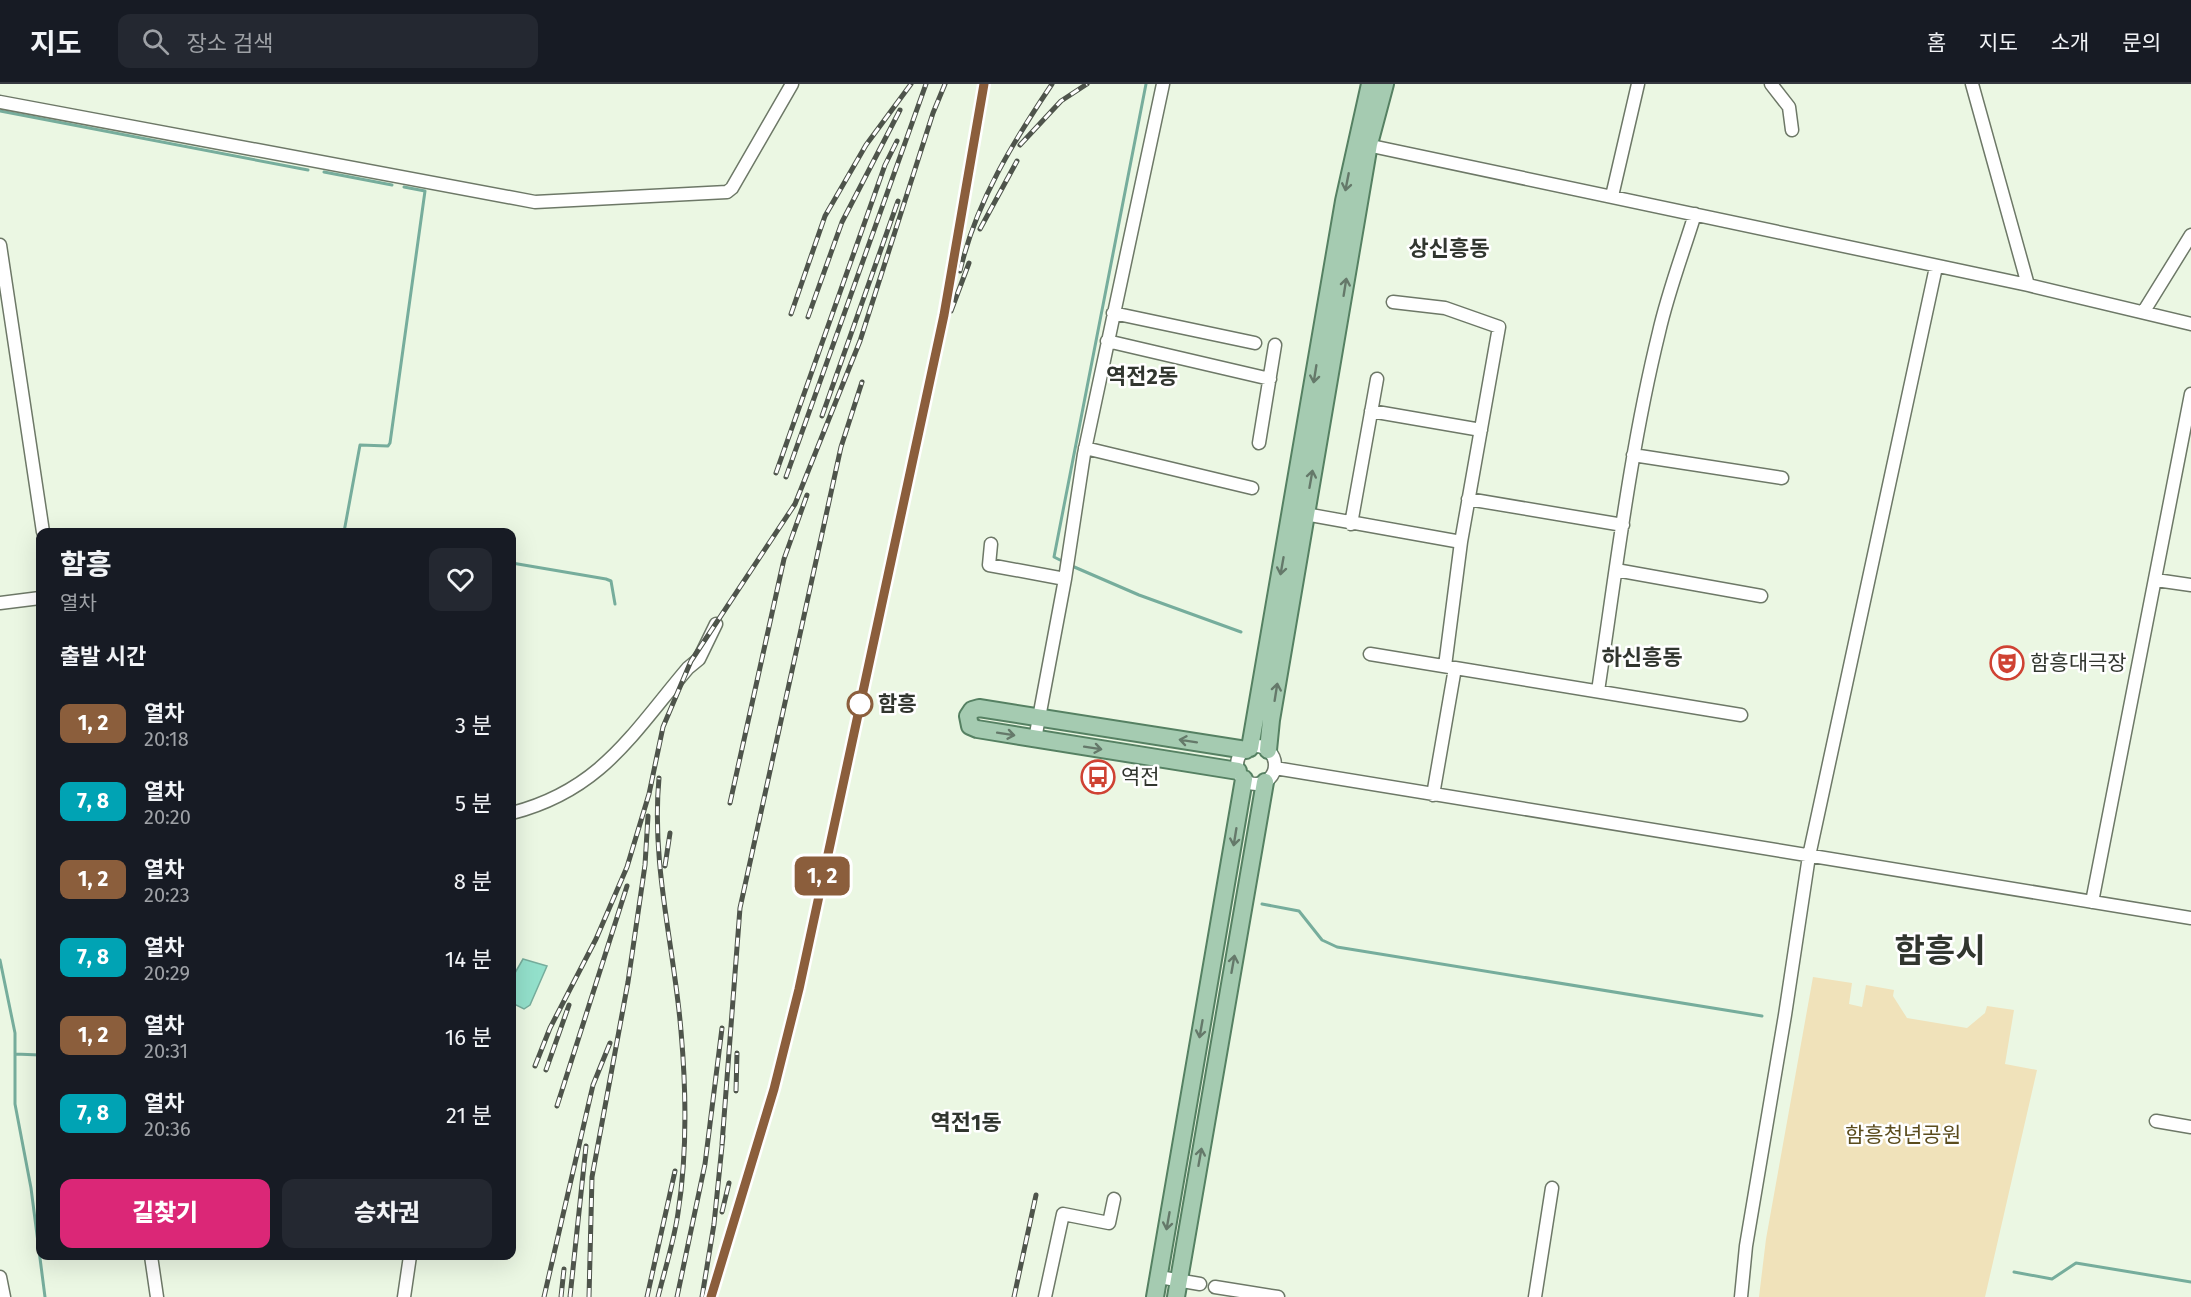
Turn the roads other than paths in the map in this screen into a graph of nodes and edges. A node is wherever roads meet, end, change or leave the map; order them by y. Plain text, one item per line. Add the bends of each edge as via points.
1 (792, 84) edge
2 (1163, 84) edge
3 (1370, 84) edge
4 (1385, 84) edge
5 (1638, 84) edge
6 (1771, 84) edge
7 (1972, 84) edge
8 (0, 102) edge
9 (1792, 130) dead end
10 (1362, 144) junction
11 (1612, 196) junction
12 (1695, 214) junction
13 (2191, 235) edge
14 (0, 245) edge
15 (1936, 267) junction
16 (2028, 285) junction
17 (1393, 302) dead end
18 (2144, 311) junction
19 (1113, 313) junction
20 (2191, 324) edge
21 (1107, 341) junction
22 (1255, 343) dead end
23 (1275, 345) dead end
24 (1270, 379) junction
25 (1377, 379) dead end
26 (2191, 394) edge
27 (1371, 411) junction
28 (1481, 430) junction
29 (2187, 436) edge
30 (1259, 443) dead end
31 (1085, 448) junction
32 (1633, 455) junction
33 (1782, 478) dead end
34 (1252, 488) dead end
35 (1468, 499) junction
36 (1305, 514) junction
37 (1351, 524) junction
38 (1623, 525) junction
39 (42, 528) edge
40 (1461, 542) junction
41 (992, 544) dead end
42 (1616, 570) junction
43 (1065, 579) junction
44 (2156, 580) junction
45 (2191, 585) edge
46 (1761, 596) dead end
47 (36, 598) edge
48 (0, 603) edge
49 (716, 624) dead end
50 (1370, 654) dead end
51 (1450, 667) junction
52 (1598, 691) junction
53 (1741, 715) dead end
54 (1039, 717) junction
55 (1035, 739) junction
56 (1248, 749) junction
57 (1269, 750) junction
58 (1275, 768) junction
59 (1241, 775) junction
60 (1265, 782) junction
61 (1433, 795) junction
62 (516, 811) edge
63 (1809, 856) junction
64 (2092, 902) junction
65 (2191, 918) edge
66 (2156, 1121) dead end
67 (2191, 1126) edge
68 (1552, 1188) dead end
69 (1114, 1199) dead end
70 (152, 1260) edge
71 (409, 1260) edge
72 (0, 1277) edge
73 (1159, 1277) junction
74 (1200, 1284) dead end
75 (1215, 1287) dead end
76 (1177, 1289) edge
77 (4, 1297) edge
78 (157, 1297) edge
79 (404, 1297) edge
80 (1045, 1297) edge
81 (1155, 1297) edge
82 (1278, 1297) edge
83 (1535, 1297) edge
84 (1742, 1297) edge

1 - 8 street via 727,192 535,202
2 - 19 street
3 - 10 main road
4 - 10 main road
5 - 11 street
6 - 9 street via 1789,107
7 - 16 street
10 - 11 street
36 -> 10 main road
10 -> 56 main road
11 - 12 street
12 - 15 street
12 - 32 street via 1659,328
13 - 18 street
14 - 39 street
15 - 16 street
15 - 63 street
16 - 18 street
17 - 28 street via 1445,308 1498,327
18 - 20 street
19 - 21 street
19 - 22 street
21 - 24 street
21 - 31 street
23 - 24 street
24 - 30 street
25 - 27 street
26 - 29 street
27 - 28 street
27 - 37 street
28 - 35 street
29 - 44 street
31 - 34 street
31 - 43 street
32 - 33 street
32 - 38 street
35 - 38 street
35 - 40 street
36 - 37 street
57 -> 36 main road
37 - 40 street
38 - 42 street
40 - 51 street
41 - 43 street via 989,565
42 - 46 street
42 - 52 street
43 - 54 street
44 - 45 street
44 - 64 street
47 - 48 street
49 - 62 street via 699,659 607,764 571,790
50 - 51 street
51 - 52 street
51 - 61 street
52 - 53 street
54 - 55 street
54 -> 55 main road via 979,708 968,716 970,726 976,729
56 -> 54 main road
55 -> 59 main road
56 - 57 street
56 - 59 street via 1238,760
57 - 58 street
58 - 60 street
58 - 61 street
59 - 60 street via 1256,784
59 -> 73 main road
76 -> 60 main road
61 - 63 street
63 - 64 street
63 - 84 street via 1746,1246
64 - 65 street
66 - 67 street
68 - 83 street
69 - 80 street via 1109,1223 1063,1214
70 - 78 street
71 - 79 street
72 - 77 street
73 - 76 street
73 - 81 main road
74 - 76 street
75 - 82 street

